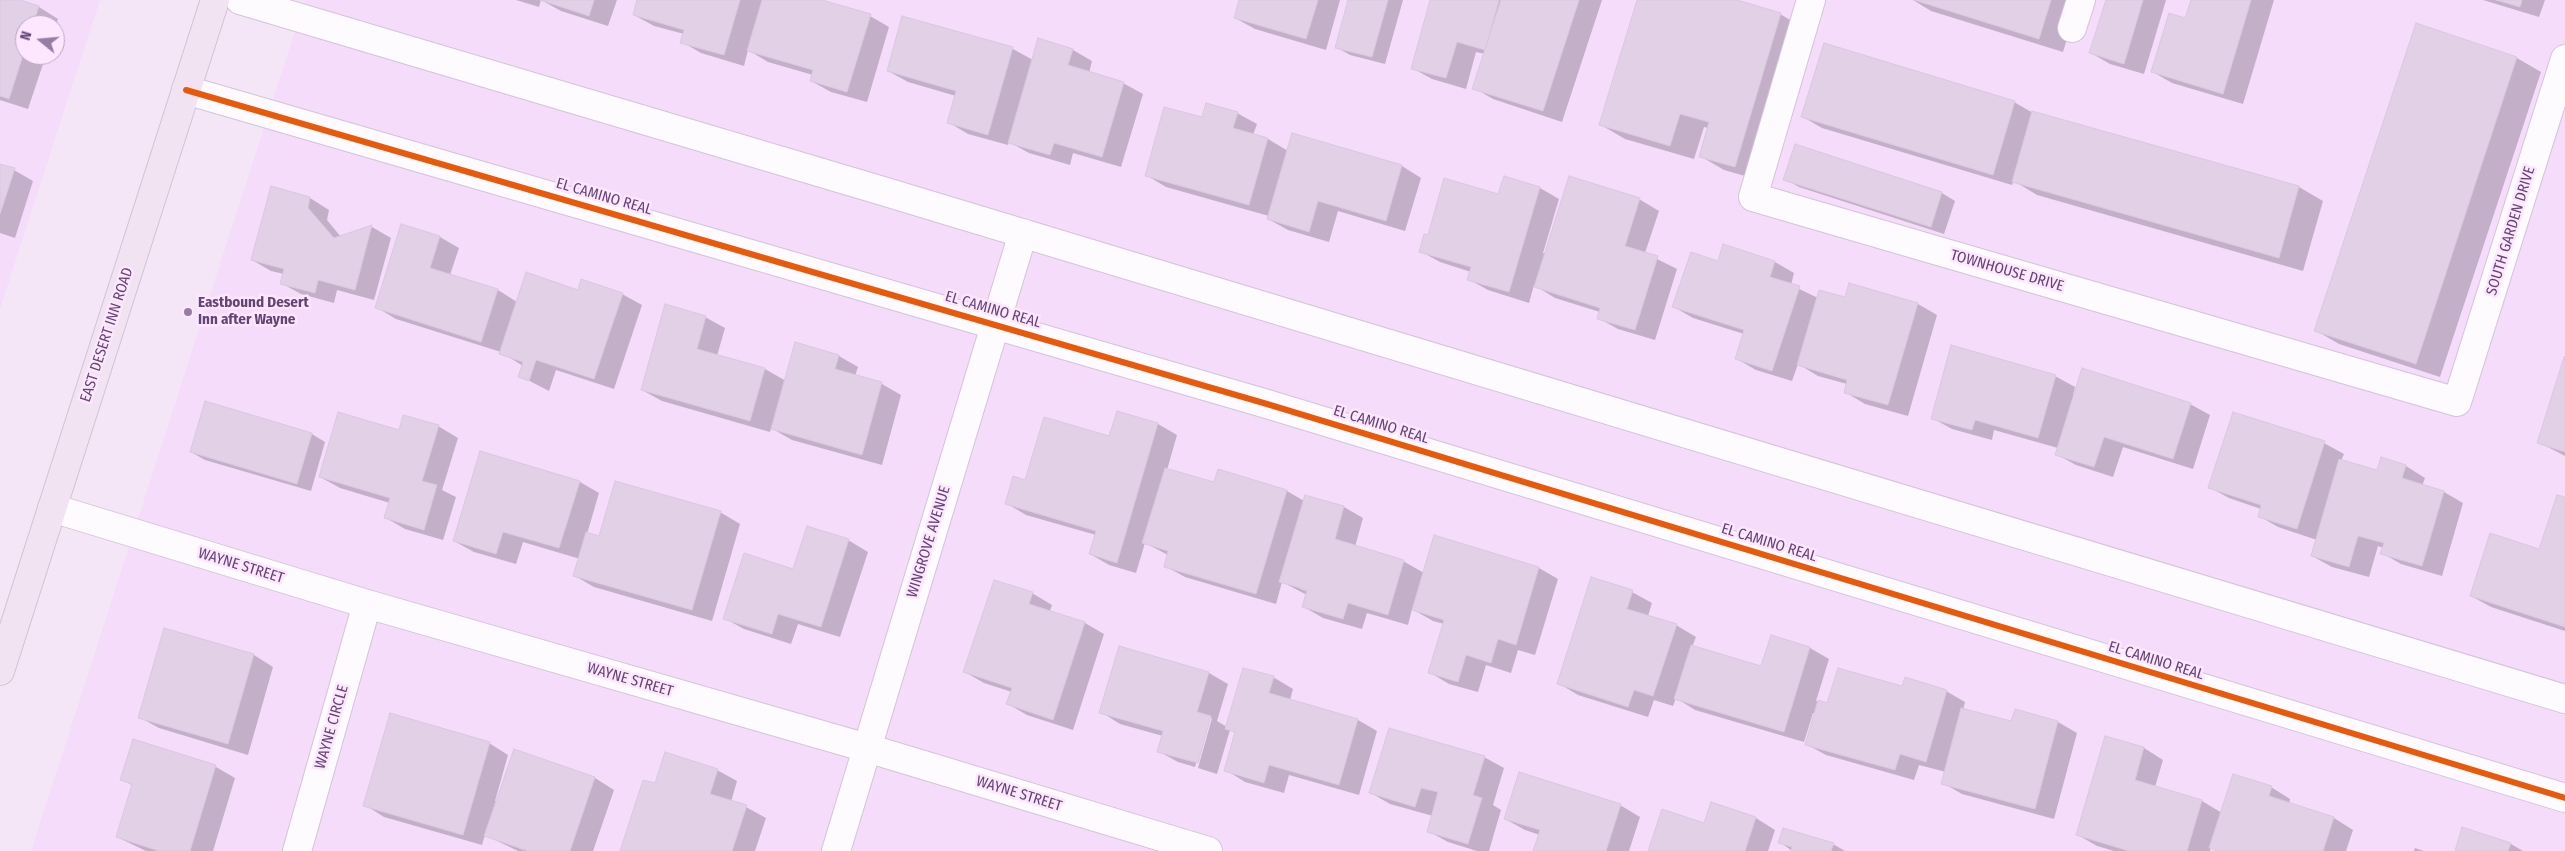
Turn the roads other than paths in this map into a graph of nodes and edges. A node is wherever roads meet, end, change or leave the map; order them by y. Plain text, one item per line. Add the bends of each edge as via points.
1 (214, 0) edge
2 (240, 0) edge
3 (1811, 0) edge
4 (2081, 0) edge
5 (2072, 28) dead end
6 (2565, 59) edge
7 (186, 90) junction
8 (1023, 233) junction
9 (995, 324) junction
10 (2457, 402) joint
11 (52, 508) junction
12 (367, 604) junction
13 (0, 670) edge
14 (2565, 699) edge
15 (867, 748) junction
16 (2565, 798) edge
17 (297, 851) edge
18 (836, 851) edge
19 (1208, 851) edge

1 - 7 main road, EAST DESERT INN ROAD
2 - 8 street
3 - 10 street, TOWNHOUSE DRIVE via 1753,196
4 - 5 street
6 - 10 street, SOUTH GARDEN DRIVE
7 - 9 street, EL CAMINO REAL
7 - 11 main road, EAST DESERT INN ROAD
8 - 9 street, WINGROVE AVENUE
8 - 14 street
9 - 15 street, WINGROVE AVENUE
9 - 16 street, EL CAMINO REAL
11 - 12 street, WAYNE STREET
11 - 13 main road, EAST DESERT INN ROAD
12 - 15 street, WAYNE STREET
12 - 17 street, WAYNE CIRCLE
15 - 18 street, WINGROVE AVENUE
15 - 19 street, WAYNE STREET

